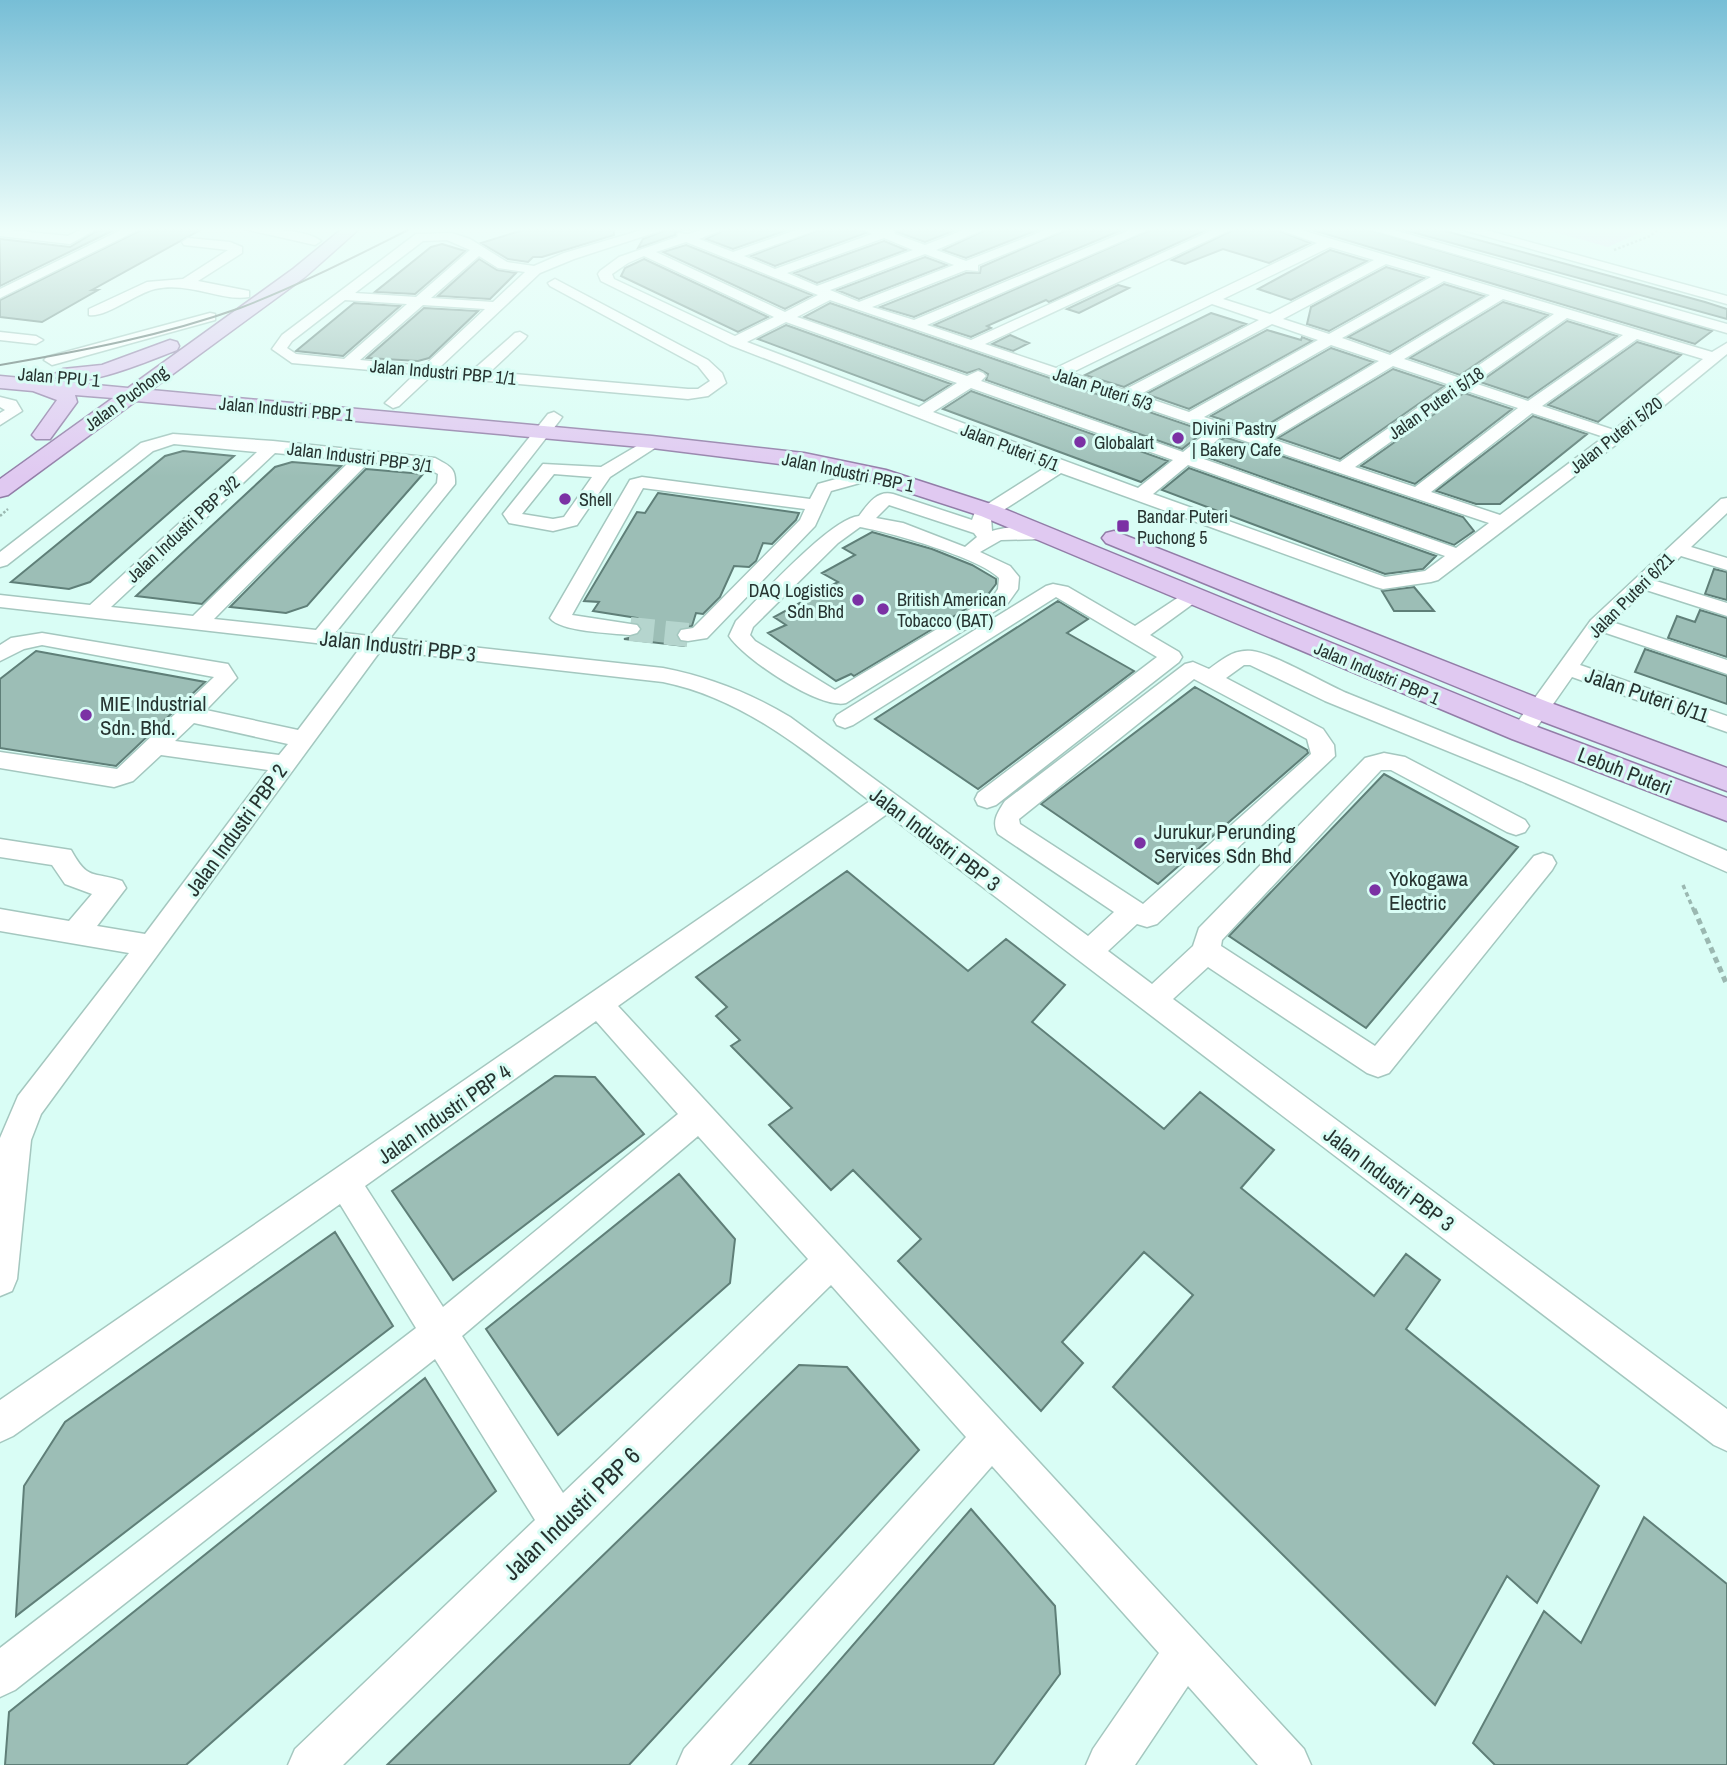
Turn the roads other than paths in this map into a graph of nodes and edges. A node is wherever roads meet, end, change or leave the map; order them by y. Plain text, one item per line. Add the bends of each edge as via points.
1 (218, 311) edge
2 (246, 311) edge
3 (322, 311) edge
4 (409, 311) edge
5 (490, 311) edge
6 (607, 311) edge
7 (671, 311) edge
8 (773, 311) edge
9 (794, 311) edge
10 (872, 311) edge
11 (949, 311) edge
12 (1027, 311) edge
13 (1185, 311) edge
14 (1248, 311) edge
15 (1281, 311) edge
16 (1378, 311) edge
17 (1472, 311) edge
18 (1559, 311) edge
19 (1665, 311) edge
20 (1564, 313) junction
21 (210, 317) junction
22 (785, 317) junction
23 (1268, 318) junction
24 (915, 326) junction
25 (1727, 329) edge
26 (1634, 334) junction
27 (0, 336) edge
28 (520, 336) dead end
29 (1329, 339) junction
30 (36, 340) dead end
31 (206, 340) junction
32 (735, 342) junction
33 (971, 345) junction
34 (170, 346) junction
35 (1720, 352) edge
36 (1008, 357) junction
37 (1392, 360) junction
38 (348, 363) junction
39 (0, 371) edge
40 (427, 371) junction
41 (1058, 373) junction
42 (42, 374) junction
43 (477, 375) junction
44 (0, 382) edge
45 (968, 383) junction
46 (1462, 384) junction
47 (201, 386) junction
48 (124, 389) junction
49 (226, 391) junction
50 (1125, 396) junction
51 (0, 402) edge
52 (393, 403) junction
53 (1530, 407) junction
54 (921, 413) junction
55 (1190, 418) junction
56 (0, 420) edge
57 (547, 425) junction
58 (1223, 428) junction
59 (43, 435) junction
60 (1616, 436) junction
61 (72, 437) junction
62 (1259, 440) junction
63 (652, 442) junction
64 (273, 446) junction
65 (365, 456) junction
66 (1186, 459) junction
67 (813, 462) junction
68 (0, 464) edge
69 (918, 466) dead end
70 (1059, 466) junction
71 (1342, 468) junction
72 (604, 473) junction
73 (872, 474) junction
74 (0, 490) edge
75 (1417, 494) junction
76 (1142, 495) junction
77 (819, 496) junction
78 (1012, 496) junction
79 (490, 498) junction
80 (521, 502) junction
81 (1724, 510) edge
82 (986, 516) junction
83 (866, 521) junction
84 (1503, 522) junction
85 (1677, 549) junction
86 (967, 554) junction
87 (1459, 555) junction
88 (0, 561) edge
89 (1727, 564) edge
90 (1643, 583) junction
91 (1195, 595) junction
92 (0, 601) edge
93 (1727, 610) edge
94 (93, 613) junction
95 (1598, 624) junction
96 (196, 625) junction
97 (630, 629) tunnel mouth
98 (688, 635) tunnel mouth
99 (1135, 635) junction
100 (321, 637) junction
101 (375, 643) junction
102 (0, 654) edge
103 (1727, 667) edge
104 (1211, 678) junction
105 (1547, 704) junction
106 (189, 714) junction
107 (845, 720) dead end
108 (1727, 724) edge
109 (303, 739) junction
110 (156, 746) junction
111 (0, 760) edge
112 (284, 764) junction
113 (1529, 775) junction
114 (1727, 780) edge
115 (987, 799) dead end
116 (886, 802) junction
117 (1727, 810) edge
118 (1516, 826) dead end
119 (0, 848) edge
120 (1727, 862) edge
121 (1543, 863) dead end
122 (1132, 912) junction
123 (0, 920) edge
124 (76, 932) junction
125 (151, 946) junction
126 (1206, 951) junction
127 (1088, 953) junction
128 (1152, 1002) junction
129 (598, 1005) junction
130 (699, 1116) junction
131 (345, 1183) junction
132 (831, 1261) junction
133 (0, 1279) edge
134 (439, 1333) junction
135 (0, 1423) edge
136 (1727, 1432) edge
137 (991, 1438) junction
138 (560, 1524) junction
139 (1185, 1652) junction
140 (0, 1675) edge
141 (311, 1765) edge
142 (700, 1765) edge
143 (1109, 1765) edge
144 (1288, 1765) edge

1 - 21 main road, Jalan Puchong
2 - 31 main road, Jalan Puchong
3 - 38 street, Jalan Industri PBP 1/1 via 279,349 292,358
4 - 38 street
5 - 40 street
6 - 43 street, Jalan Industri PBP 1/1 via 703,363 718,383 702,393 688,394
7 - 32 street, Jalan Puteri 5/1
8 - 22 street
9 - 22 street
10 - 24 street, Jalan Puteri 5/3
11 - 24 street
12 - 33 street
13 - 41 street
14 - 23 street
15 - 23 street
16 - 29 street
17 - 37 street
18 - 20 street
19 - 25 street
20 - 26 street
20 - 46 street, Jalan Puteri 5/18
21 - 34 main road, Jalan Puchong
21 - 42 street
22 - 32 street
22 - 45 street
23 - 29 street
23 - 50 street
24 - 33 street, Jalan Puteri 5/3
26 - 35 street
26 - 53 street
27 - 30 street
28 - 43 street
29 - 37 street
29 - 55 street
31 - 47 main road via 187,361
31 - 48 main road, Jalan Puchong
32 - 54 street, Jalan Puteri 5/1
33 - 36 street, Jalan Puteri 5/3
34 - 42 main road via 105,371
34 - 48 main road, Jalan Puchong
35 - 60 street, Jalan Puteri 5/20
36 - 41 street, Jalan Puteri 5/3
36 - 45 street
37 - 46 street
37 - 62 street
38 - 40 street, Jalan Industri PBP 1/1
39 - 42 main road, Jalan PPU 1
40 - 43 street, Jalan Industri PBP 1/1
40 - 52 street
41 - 50 street, Jalan Puteri 5/3
42 - 44 main road, Jalan PPU 1
42 - 48 main road, Jalan PPU 1
42 - 59 main road via 67,402
45 - 54 street
45 - 66 street
46 - 53 street
46 - 71 street, Jalan Puteri 5/18
47 - 48 main road, Jalan Industri PBP 1
47 - 49 main road
47 - 57 main road, Jalan Industri PBP 1
47 - 61 main road
48 - 49 main road, Jalan Industri PBP 1
48 - 59 main road, Jalan Puchong
48 - 61 main road, Jalan Puchong
49 - 52 main road, Jalan Industri PBP 1
50 - 55 street, Jalan Puteri 5/3
51 - 56 street via 15,411
52 - 57 main road, Jalan Industri PBP 1
53 - 60 street
53 - 75 street
54 - 70 street, Jalan Puteri 5/1
55 - 58 street, Jalan Puteri 5/3
57 - 63 main road, Jalan Industri PBP 1
57 - 69 main road, Jalan Industri PBP 1 via 734,434
57 - 79 street, Jalan Industri PBP 2
58 - 62 street, Jalan Puteri 5/3
58 - 66 street
59 - 68 main road, Jalan Puchong
60 - 84 street, Jalan Puteri 5/20
61 - 74 main road, Jalan Puchong
62 - 71 street, Jalan Puteri 5/3
63 - 67 main road, Jalan Industri PBP 1
63 - 72 street
64 - 65 street, Jalan Industri PBP 3/1
64 - 88 street, Jalan Industri PBP 3/1 via 161,441 147,447
64 - 94 street, Jalan Industri PBP 3/2
65 - 96 street
65 - 100 street, Jalan Industri PBP 3/1 via 429,462 443,468 448,478
66 - 76 street
66 - 87 street
67 - 73 main road, Jalan Industri PBP 1
67 - 77 street
70 - 76 street, Jalan Puteri 5/1
70 - 78 street
71 - 75 street, Jalan Puteri 5/3
72 - 80 street via 549,468
72 - 80 street via 570,522 563,525 516,519 512,514
73 - 77 street
73 - 82 main road, Jalan Industri PBP 1 via 928,489
75 - 84 street, Jalan Puteri 5/3
76 - 87 street, Jalan Puteri 5/1 via 1383,583 1431,576
77 - 97 street via 636,484 560,618
77 - 98 street via 808,522 700,633
78 - 82 main road, Jalan Industri PBP 1
78 - 105 main road, Jalan Industri PBP 1
79 - 80 street
79 - 101 street, Jalan Industri PBP 2
81 - 85 street, Jalan Puteri 6/21
82 - 83 street via 887,498
82 - 86 street
82 - 91 main road, Jalan Industri PBP 1 via 1042,533
83 - 86 street via 896,527
83 - 86 street via 849,524 831,539 743,625 739,636 823,694 838,698 1001,599 1009,577
84 - 87 street, Jalan Puteri 5/1
85 - 89 street
85 - 90 street, Jalan Puteri 6/21
90 - 93 street
90 - 95 street, Jalan Puteri 6/21
91 - 99 street
91 - 105 main road, Jalan Industri PBP 1
92 - 94 street, Jalan Industri PBP 3
94 - 96 street, Jalan Industri PBP 3
95 - 103 street
95 - 105 street, Jalan Puteri 6/21
96 - 100 street, Jalan Industri PBP 3
99 - 107 street via 1053,590
99 - 115 street via 1171,657
100 - 101 street, Jalan Industri PBP 3
101 - 109 street, Jalan Industri PBP 2
101 - 116 street, Jalan Industri PBP 3 via 697,682 740,697 774,717
102 - 106 street via 18,643 43,639 220,669 226,678
104 - 113 street via 1240,658 1252,658
104 - 122 street via 1315,734 1323,756 1147,916
104 - 122 street via 1193,669 1014,807 1007,818 1007,828
105 - 108 street, Jalan Puteri 6/11
105 - 113 street, Jalan Puteri 6/21
105 - 114 main road, Lebuh Puteri
105 - 117 main road, Lebuh Puteri
106 - 109 street
106 - 110 street
109 - 112 street, Jalan Industri PBP 2
110 - 111 street via 114,779
110 - 112 street
112 - 125 street, Jalan Industri PBP 2
113 - 120 street
116 - 127 street, Jalan Industri PBP 3
116 - 129 street, Jalan Industri PBP 4
118 - 126 street via 1397,763 1373,764 1209,936
119 - 124 street via 62,857 64,869 78,880 113,888
121 - 126 street via 1378,1064
122 - 127 street
123 - 124 street
124 - 125 street
125 - 133 street, Jalan Industri PBP 2 via 29,1106 15,1140
126 - 128 street
127 - 128 street, Jalan Industri PBP 3
128 - 136 street, Jalan Industri PBP 3
129 - 130 street
129 - 131 street, Jalan Industri PBP 4
130 - 132 street
130 - 134 street
131 - 134 street
131 - 135 street, Jalan Industri PBP 4
132 - 137 street
132 - 138 street, Jalan Industri PBP 6
134 - 138 street
134 - 140 street
137 - 139 street
137 - 142 street
138 - 141 street, Jalan Industri PBP 6
139 - 143 street
139 - 144 street

